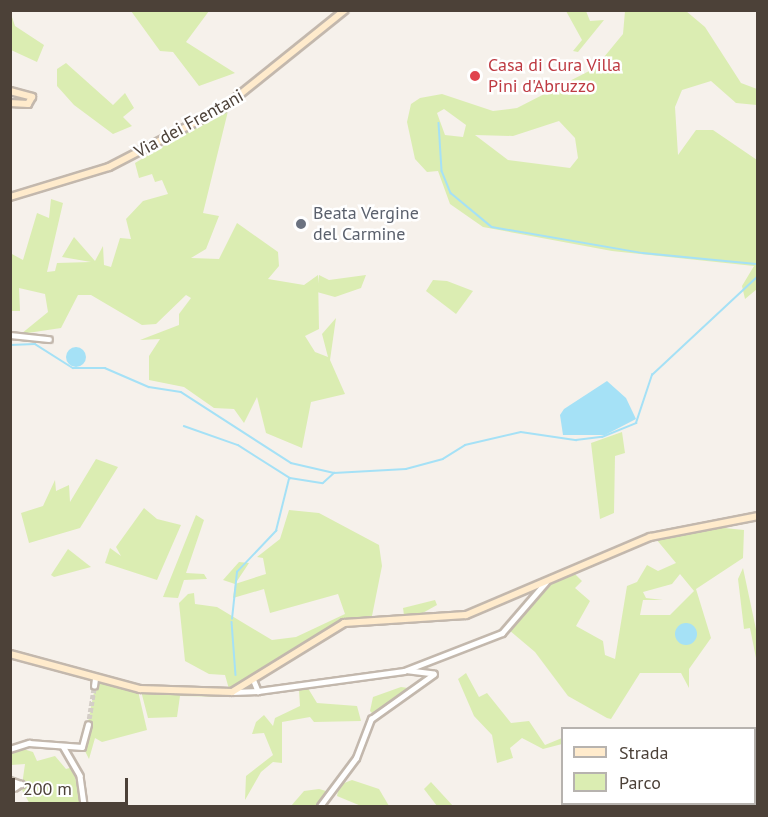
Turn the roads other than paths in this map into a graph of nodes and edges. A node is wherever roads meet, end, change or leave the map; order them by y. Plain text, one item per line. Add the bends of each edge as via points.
1 (345, 10) edge
2 (10, 91) edge
3 (10, 103) edge
4 (10, 197) edge
5 (10, 335) edge
6 (49, 339) dead end
7 (758, 516) edge
8 (546, 582) junction
9 (523, 592) junction
10 (526, 604) junction
11 (10, 654) edge
12 (404, 671) junction
13 (254, 681) junction
14 (258, 691) junction
15 (232, 692) junction
16 (87, 724) tunnel mouth
17 (63, 746) junction
18 (10, 749) edge
19 (10, 780) edge
20 (15, 788) dead end
21 (84, 807) edge
22 (320, 807) edge

1 - 4 street, Via dei Frentani via 223,108 109,167
2 - 3 street via 32,97 28,104
5 - 6 street
7 - 8 street via 669,531
8 - 9 street
8 - 10 street
9 - 10 street
9 - 13 street via 466,615 344,623
10 - 12 street via 502,633
11 - 15 street via 94,682 140,689
12 - 14 street
12 - 22 street via 434,674 371,719 356,758
13 - 14 street
13 - 15 street
14 - 15 street
16 - 17 street via 82,747
17 - 18 street via 29,743
17 - 21 street via 80,776
19 - 20 street via 21,784

